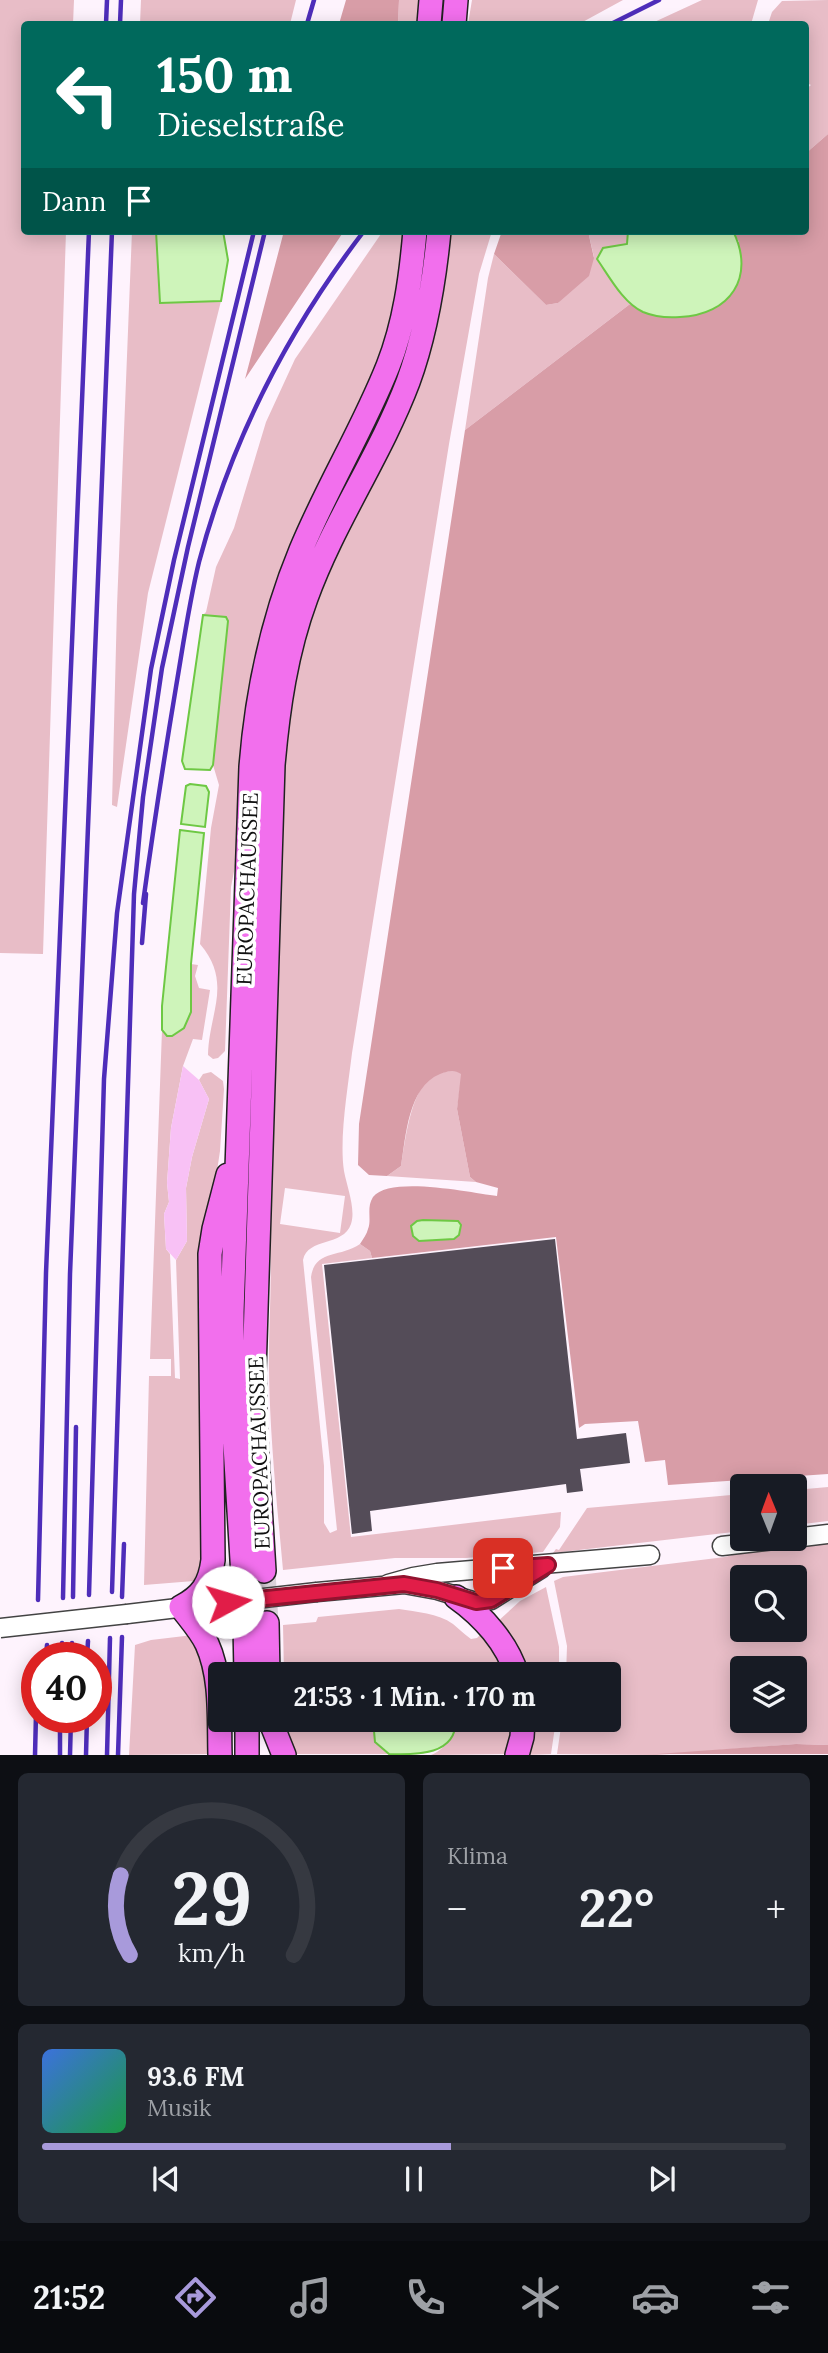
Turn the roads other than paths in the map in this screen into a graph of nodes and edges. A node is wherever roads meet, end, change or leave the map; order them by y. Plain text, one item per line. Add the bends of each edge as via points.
1 (431, 0) edge
2 (456, 0) edge
3 (429, 21) edge
4 (454, 21) edge
5 (415, 235) edge
6 (439, 235) edge
7 (240, 1130) junction
8 (828, 1534) edge
9 (807, 1536) edge
10 (730, 1545) edge
11 (722, 1546) dead end
12 (650, 1555) dead end
13 (548, 1565) junction
14 (388, 1584) junction
15 (456, 1597) junction
16 (181, 1607) junction
17 (0, 1628) edge
18 (249, 1662) edge
19 (265, 1662) edge
20 (511, 1662) edge
21 (247, 1732) edge
22 (270, 1732) edge
23 (275, 1732) edge
24 (522, 1732) edge
25 (220, 1755) edge
26 (247, 1755) edge
27 (270, 1755) edge
28 (284, 1755) edge
29 (517, 1755) edge

1 - 3 main road
2 - 4 main road
5 - 7 main road, EUROPACHAUSSEE via 407,298 389,365 301,549 260,684 251,767
6 - 7 main road, EUROPACHAUSSEE via 419,349 392,418 319,563 293,637 280,694 273,765 255,1301 254,1574 232,1395
7 - 16 main road via 210,1254 212,1572 203,1592
8 - 9 street
10 - 11 street
12 - 13 street
13 - 14 street via 437,1573
13 - 15 street via 491,1600
14 - 15 street via 419,1586
14 - 16 street, bridge
15 - 20 main road via 485,1621
16 - 17 street, bridge
16 - 25 main road via 214,1662
18 - 19 main road via 256,1624
21 - 26 main road
22 - 27 main road
23 - 28 main road
24 - 29 main road

